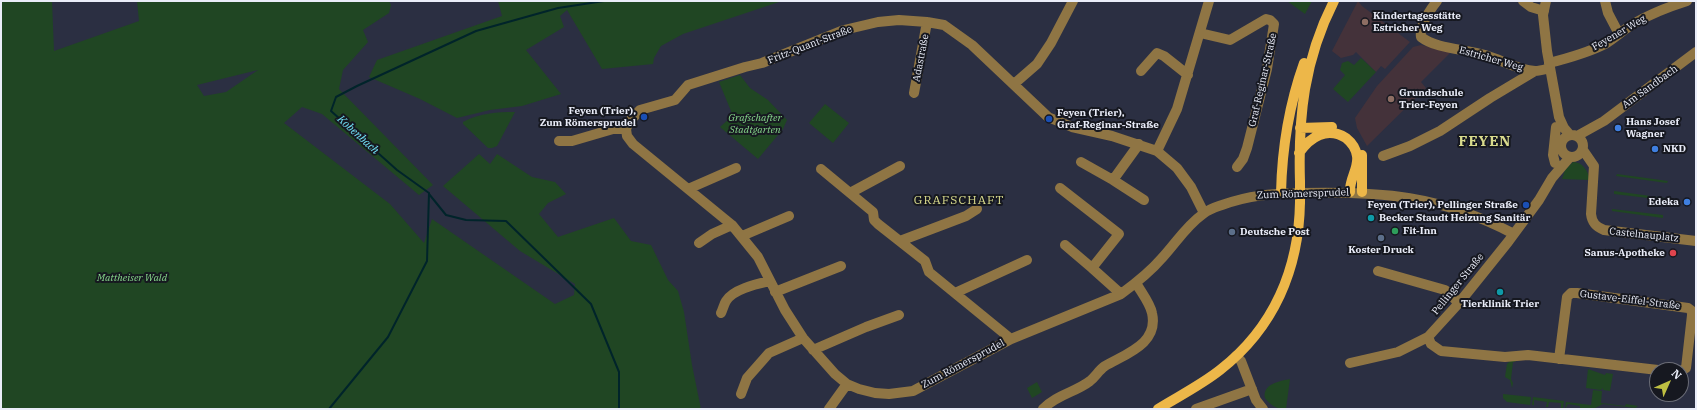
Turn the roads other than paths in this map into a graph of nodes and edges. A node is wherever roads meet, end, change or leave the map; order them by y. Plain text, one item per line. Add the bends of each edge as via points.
1 (1073, 1) edge
2 (1209, 1) edge
3 (1334, 1) edge
4 (1437, 1) edge
5 (1524, 1) edge
6 (1546, 1) edge
7 (1605, 1) edge
8 (1687, 1) edge
9 (1544, 12) junction
10 (928, 22) junction
11 (1200, 33) junction
12 (1619, 34) junction
13 (1318, 35) junction
14 (1696, 52) edge
15 (1550, 65) junction
16 (1513, 66) junction
17 (1141, 71) dead end
18 (1535, 71) junction
19 (1188, 75) junction
20 (1517, 82) junction
21 (1014, 84) junction
22 (914, 93) dead end
23 (1557, 108) junction
24 (1556, 127) junction
25 (1300, 128) junction
26 (626, 129) junction
27 (559, 141) dead end
28 (1139, 144) junction
29 (1573, 146) junction
30 (1157, 151) junction
31 (1299, 153) junction
32 (1383, 156) dead end
33 (1081, 162) dead end
34 (1555, 163) junction
35 (900, 166) dead end
36 (1237, 167) dead end
37 (736, 168) dead end
38 (822, 169) dead end
39 (1552, 178) junction
40 (1113, 180) junction
41 (1060, 188) dead end
42 (688, 189) junction
43 (1350, 192) junction
44 (1362, 192) junction
45 (850, 193) junction
46 (1281, 193) junction
47 (1144, 200) dead end
48 (977, 209) dead end
49 (1204, 213) junction
50 (789, 216) dead end
51 (732, 225) junction
52 (1514, 234) junction
53 (742, 236) junction
54 (1696, 240) edge
55 (900, 241) junction
56 (699, 243) dead end
57 (1065, 245) dead end
58 (1027, 260) dead end
59 (841, 266) dead end
60 (1092, 268) junction
61 (1378, 270) dead end
62 (770, 280) junction
63 (1136, 283) junction
64 (775, 292) junction
65 (955, 293) junction
66 (1121, 294) junction
67 (1459, 303) junction
68 (721, 313) dead end
69 (899, 315) dead end
70 (1428, 337) junction
71 (803, 338) junction
72 (1011, 339) junction
73 (813, 350) junction
74 (1236, 356) junction
75 (1559, 359) junction
76 (1687, 362) edge
77 (1350, 363) dead end
78 (1649, 369) edge
79 (847, 384) junction
80 (1252, 389) junction
81 (741, 394) dead end
82 (829, 409) edge
83 (1043, 409) edge
84 (1158, 409) edge
85 (1196, 409) edge
86 (1263, 409) edge

1 - 21 street via 1052,43 1037,64
2 - 11 street
3 - 13 main road
4 - 16 street, Estricher Weg via 1422,27 1421,37 1434,44 1485,55
5 - 9 street
6 - 9 street, Pellinger Straße
7 - 12 street
8 - 12 street, Feyener Weg via 1658,11
9 - 15 street, Pellinger Straße via 1544,32
10 - 21 street, Fritz-Quant-Straße via 944,25 972,45
10 - 22 street, Adastraße
10 - 26 street, Fritz-Quant-Straße via 899,20 844,30 762,64 688,86 675,100 640,110
11 - 19 street
11 - 36 street, Graf-Reginar-Straße via 1230,40 1266,20 1274,24 1267,68 1243,159
12 - 15 street, Feyener Weg via 1605,44
13 - 25 main road via 1304,88
13 - 46 main road via 1309,49 1292,98 1283,147
14 - 29 street, Am Sandbach
15 - 18 street, Estricher Weg
15 - 23 street, Pellinger Straße
16 - 18 street, Estricher Weg
16 - 20 street
17 - 19 street via 1157,53
18 - 20 street
19 - 30 street via 1177,109
20 - 32 street via 1440,131
21 - 28 street, Fritz-Quant-Straße via 1048,117 1072,127
23 - 24 street, Pellinger Straße
23 - 29 street, Pellinger Straße
24 - 29 street, Pellinger Straße
24 - 34 street, Pellinger Straße via 1553,155
25 - 31 main road
25 - 44 main road via 1337,127 1357,140 1363,159
26 - 27 street via 613,129 572,141
26 - 42 street, Zum Römersprudel via 627,136 633,144
28 - 30 street, Fritz-Quant-Straße
28 - 40 street
29 - 34 street, Pellinger Straße
29 - 39 street, Pellinger Straße
29 - 54 street, Castelnauplatz via 1594,176 1591,214 1593,222 1599,228
30 - 49 street, Fritz-Quant-Straße via 1177,168 1191,187
31 - 43 main road via 1310,140 1321,134 1334,132 1348,140 1356,150 1357,156
31 - 74 main road, bridge via 1300,202 1297,241 1286,281 1268,319 1256,336
33 - 40 street
34 - 39 street, Pellinger Straße
35 - 45 street
37 - 42 street
38 - 45 street
39 - 52 street, Pellinger Straße via 1540,200
40 - 47 street
41 - 60 street via 1120,234
42 - 51 street, Zum Römersprudel
43 - 44 street, Zum Römersprudel
43 - 46 street, Zum Römersprudel
44 - 52 street, Zum Römersprudel via 1442,204 1498,225
45 - 55 street via 873,212 874,220 878,224
46 - 49 street, Zum Römersprudel via 1242,198
48 - 55 street via 966,216
49 - 63 street, Zum Römersprudel
50 - 53 street
51 - 53 street, Zum Römersprudel
51 - 56 street
52 - 67 street, Pellinger Straße
53 - 62 street, Zum Römersprudel via 758,257
55 - 65 street via 925,261 929,272
57 - 60 street
58 - 65 street
59 - 64 street
60 - 66 street
61 - 67 street via 1445,290
62 - 64 street, Zum Römersprudel
62 - 68 street via 742,289 731,296 726,300
63 - 66 street, Zum Römersprudel
63 - 83 street via 1152,313 1148,337 1139,348 1099,370 1090,381 1049,403
64 - 71 street, Zum Römersprudel
65 - 72 street
66 - 72 street, Zum Römersprudel
67 - 70 street, Pellinger Straße
69 - 73 street
70 - 75 street via 1431,344 1441,351
70 - 77 street, Pellinger Straße via 1398,352
71 - 73 street, Zum Römersprudel
71 - 81 street via 769,352 747,378
72 - 79 street, Zum Römersprudel via 913,391 875,393
73 - 79 street, Zum Römersprudel
74 - 80 street via 1241,361
74 - 84 main road via 1208,379
75 - 76 street, Gustave-Eiffel-Straße via 1567,297 1571,293 1577,293 1688,308 1692,311 1692,316
75 - 78 street
79 - 82 street
80 - 85 street
80 - 86 street

